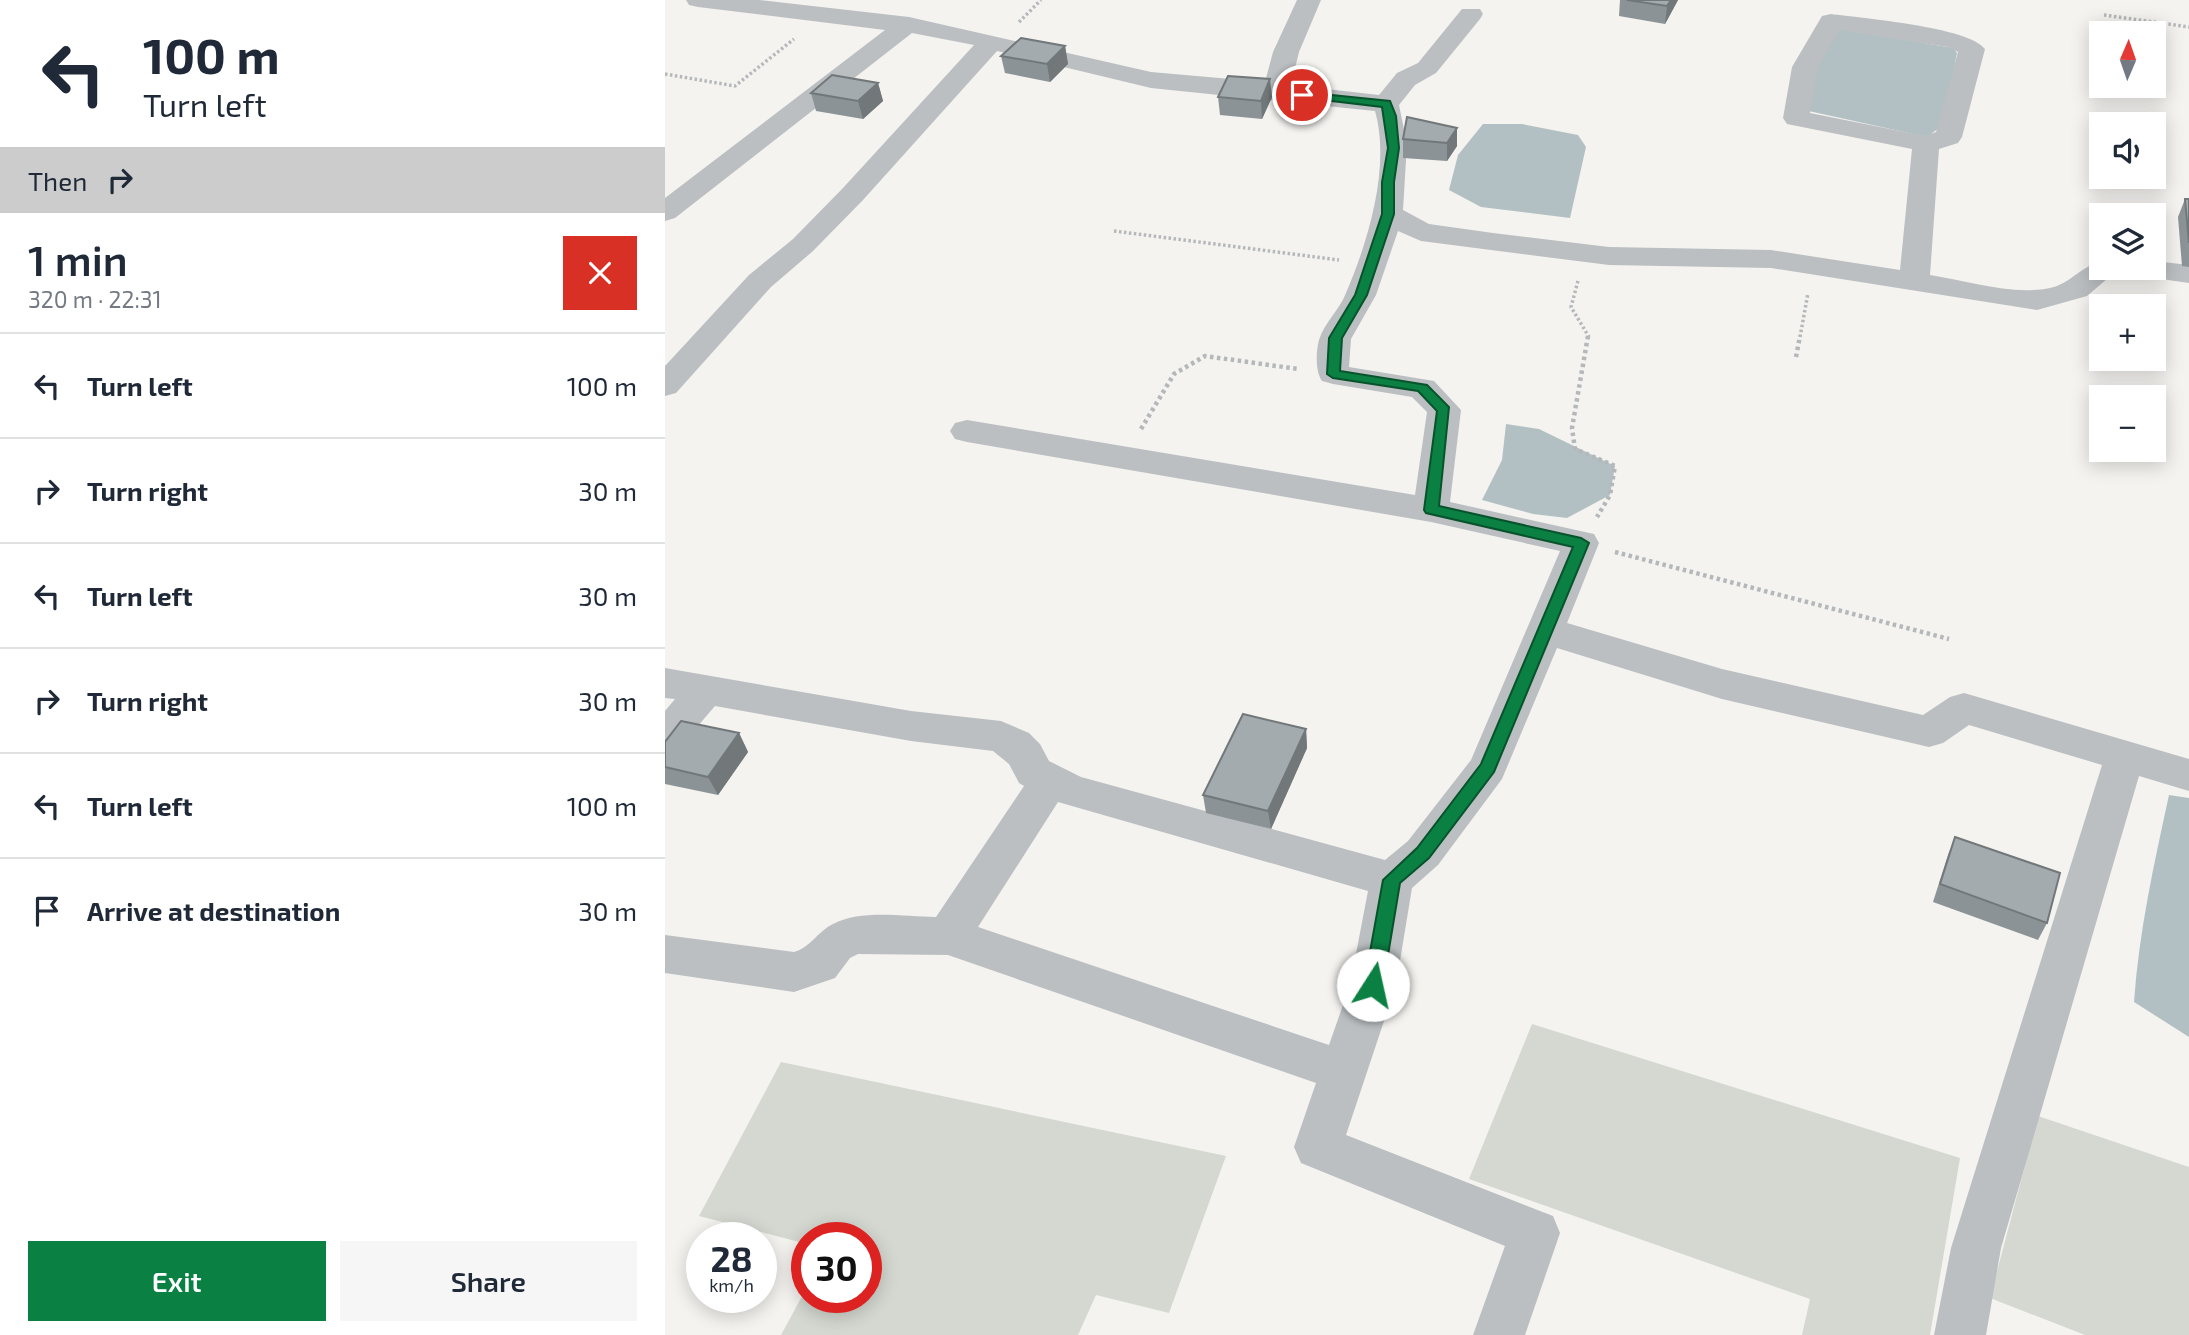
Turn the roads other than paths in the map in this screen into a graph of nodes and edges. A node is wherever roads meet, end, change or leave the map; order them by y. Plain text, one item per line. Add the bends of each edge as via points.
1 (698, 0) edge
2 (1309, 0) edge
3 (831, 8) edge
4 (1823, 10) edge
5 (1471, 14) dead end
6 (909, 24) junction
7 (992, 41) junction
8 (1276, 91) junction
9 (1386, 104) junction
10 (1926, 144) junction
11 (665, 212) edge
12 (1388, 214) junction
13 (2166, 271) edge
14 (2189, 274) edge
15 (2089, 278) edge
16 (1914, 281) junction
17 (665, 386) edge
18 (967, 430) dead end
19 (1431, 510) junction
20 (1543, 630) junction
21 (665, 683) edge
22 (705, 692) junction
23 (665, 737) edge
24 (2125, 756) junction
25 (2189, 775) edge
26 (1050, 780) junction
27 (1392, 880) junction
28 (948, 936) junction
29 (665, 954) edge
30 (1343, 1071) junction
31 (1499, 1335) edge
32 (1960, 1335) edge

1 - 3 street
2 - 8 street via 1286,52
3 - 6 street
4 - 10 street via 1805,67 1796,118
4 - 10 street via 1955,40 1972,49 1948,137
5 - 9 street via 1427,68 1406,79
6 - 7 street
6 - 11 street
7 - 8 street via 1151,80
7 - 17 street via 853,194 760,281
8 - 9 street
9 - 12 street via 1394,148
10 - 16 street
12 - 16 street via 1421,232 1585,253 1771,259
12 - 19 street via 1361,295 1335,338 1333,374 1422,388 1444,410
13 - 14 street
15 - 16 street via 2076,289 2037,301
18 - 19 street
19 - 20 street via 1581,543
20 - 24 street via 1722,684 1929,732 1964,708
20 - 27 street via 1488,768 1423,853
21 - 22 street
22 - 23 street
22 - 26 street via 1001,736 1026,755 1033,772
24 - 25 street
24 - 32 street via 1976,1248
26 - 27 street via 1071,790
26 - 28 street
27 - 30 street via 1373,985
28 - 29 street via 852,935 834,945 819,964 794,972
28 - 30 street
30 - 31 street via 1318,1147 1535,1233

